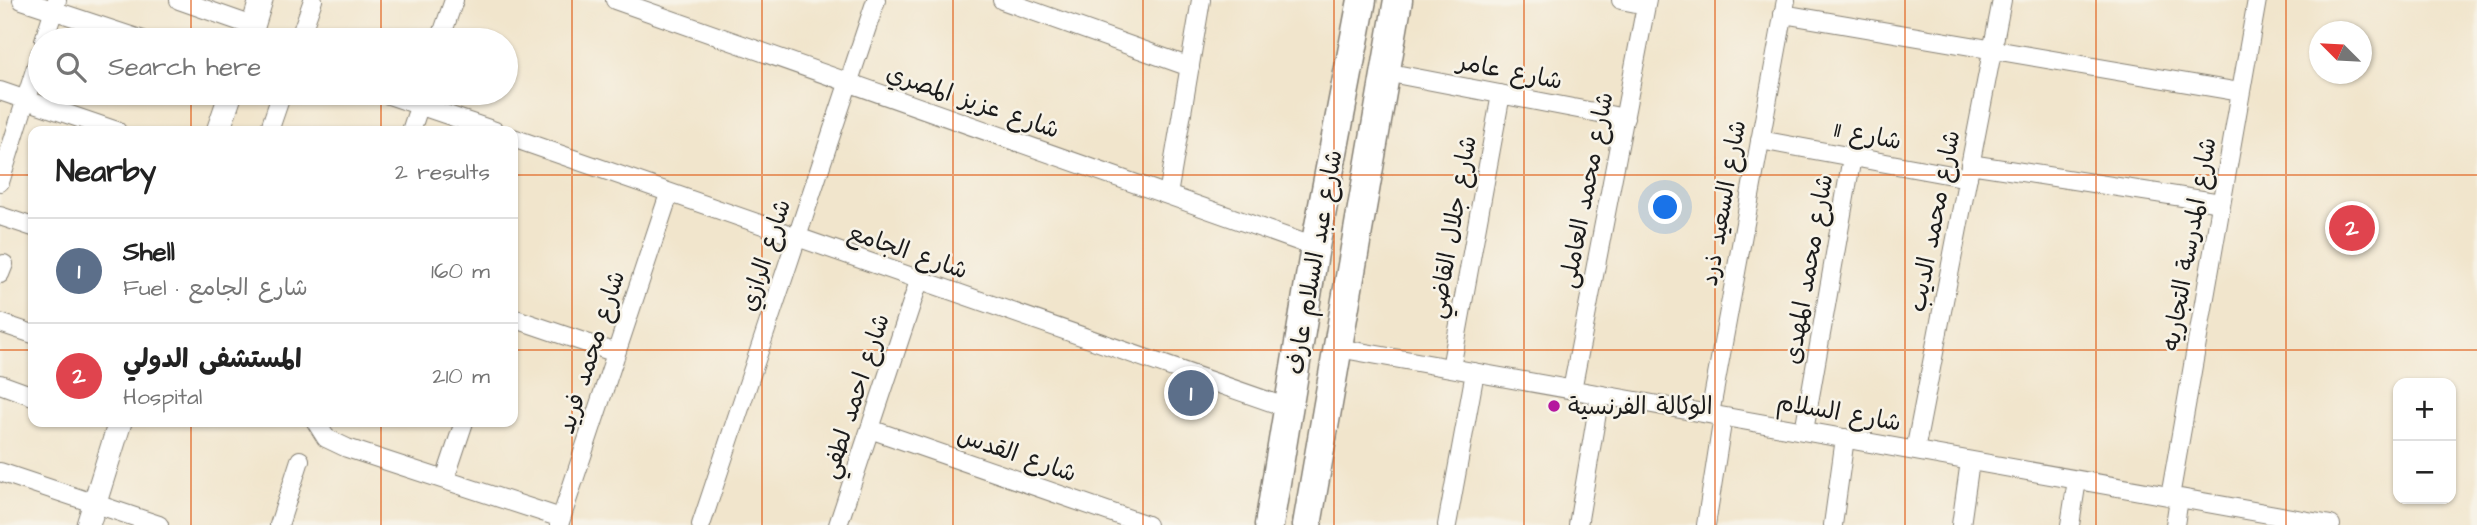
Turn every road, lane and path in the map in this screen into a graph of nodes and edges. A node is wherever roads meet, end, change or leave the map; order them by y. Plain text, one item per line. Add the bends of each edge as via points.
1 (22, 0) edge
2 (179, 0) edge
3 (261, 0) edge
4 (313, 0) edge
5 (454, 0) edge
6 (615, 0) edge
7 (876, 0) edge
8 (1201, 0) edge
9 (1362, 0) edge
10 (1398, 0) edge
11 (1621, 0) edge
12 (2002, 0) edge
13 (2257, 0) edge
14 (1008, 1) edge
15 (1647, 2) edge
16 (55, 5) edge
17 (1043, 7) edge
18 (1785, 7) edge
19 (48, 28) edge
20 (113, 28) edge
21 (240, 28) edge
22 (253, 28) edge
23 (303, 28) edge
24 (444, 28) edge
25 (1993, 50) junction
26 (1189, 67) junction
27 (1385, 72) junction
28 (848, 83) junction
29 (0, 91) edge
30 (2240, 92) junction
31 (28, 93) edge
32 (1501, 94) junction
33 (26, 100) junction
34 (41, 105) edge
35 (227, 105) edge
36 (278, 105) edge
37 (419, 105) edge
38 (435, 105) edge
39 (1625, 118) junction
40 (102, 126) edge
41 (220, 126) edge
42 (271, 126) edge
43 (413, 126) edge
44 (483, 126) edge
45 (518, 140) edge
46 (1760, 140) junction
47 (1852, 157) junction
48 (1969, 171) junction
49 (0, 182) edge
50 (669, 194) junction
51 (1168, 195) junction
52 (2221, 203) junction
53 (0, 216) edge
54 (28, 225) edge
55 (797, 238) junction
56 (1315, 247) junction
57 (919, 281) junction
58 (518, 320) edge
59 (0, 323) edge
60 (28, 332) edge
61 (1338, 348) junction
62 (616, 354) junction
63 (1451, 368) junction
64 (1475, 372) junction
65 (0, 384) edge
66 (1572, 390) junction
67 (28, 394) edge
68 (1600, 395) junction
69 (1288, 408) junction
70 (1717, 416) junction
71 (115, 427) edge
72 (319, 427) edge
73 (462, 427) edge
74 (870, 429) junction
75 (1804, 431) junction
76 (1845, 439) junction
77 (1915, 451) junction
78 (300, 460) dead end
79 (1970, 461) junction
80 (0, 472) edge
81 (445, 479) junction
82 (2077, 480) junction
83 (2175, 497) junction
84 (91, 514) edge
85 (2285, 521) edge
86 (560, 522) edge
87 (159, 525) edge
88 (279, 525) edge
89 (701, 525) edge
90 (838, 525) edge
91 (1147, 525) edge
92 (1269, 525) edge
93 (1307, 525) edge
94 (1447, 525) edge
95 (1578, 525) edge
96 (1706, 525) edge
97 (1833, 525) edge
98 (1961, 525) edge
99 (2070, 525) edge
100 (2175, 525) edge
101 (2331, 525) edge

1 - 16 street
2 - 21 street
3 - 22 street
4 - 23 street
5 - 24 street
6 - 28 street, شارع عزيز المصري
7 - 28 street, شارع الرازي
8 - 26 street
9 - 56 main road, شارع عبد السلام عارف
10 - 27 main road, شارع عبد السلام عارف
11 - 15 street
12 - 25 street, شارع محمد الديب
13 - 30 street, شارع المدرسة التجاريه
14 - 17 street
15 - 39 street, شارع محمد العاملى
16 - 19 street
16 - 20 street
17 - 26 street
18 - 25 street
18 - 46 street, شارع السعيد ذرد
25 - 30 street
25 - 48 street, شارع محمد الديب
26 - 51 street
27 - 32 street, شارع عامر
27 - 61 main road, شارع عبد السلام عارف
28 - 51 street, شارع عزيز المصري
28 - 55 street, شارع الرازي
29 - 33 street
30 - 52 street, شارع المدرسة التجاريه
31 - 33 street
32 - 39 street, شارع عامر
32 - 63 street, شارع جلال القاضي
33 - 49 street
34 - 40 street
35 - 41 street
36 - 42 street
37 - 43 street
38 - 44 street
39 - 66 street, شارع محمد العاملى
45 - 50 street, شارع الجامع
46 - 47 street, شارع 11
46 - 70 street, شارع السعيد ذرد
47 - 48 street, شارع 11
47 - 75 street, شارع محمد المهدى
48 - 52 street, شارع 11
48 - 77 street, شارع محمد الديب
50 - 55 street, شارع الجامع
50 - 62 street, شارع محمد فريد
51 - 56 street, شارع عزيز المصري
52 - 83 street, شارع المدرسة التجاريه
53 - 54 street
55 - 57 street, شارع الجامع
55 - 89 street, شارع الرازي
56 - 69 main road, شارع عبد السلام عارف
57 - 69 street, شارع الجامع
57 - 74 street, شارع احمد لطفي
58 - 62 street
59 - 60 street
61 - 63 street, شارع السلام
61 - 93 main road, شارع عبد السلام عارف
62 - 86 street, شارع محمد فريد
63 - 64 street, شارع السلام
64 - 66 street, شارع السلام
64 - 94 street
65 - 67 street
66 - 68 street, شارع السلام
68 - 70 street, شارع السلام
68 - 95 street
69 - 92 main road, شارع عبد السلام عارف
70 - 75 street, شارع السلام
70 - 96 street, شارع السعيد ذرد
71 - 84 street
72 - 81 street via 334,443
73 - 81 street
74 - 90 street, شارع احمد لطفي
74 - 91 street, شارع القدس
75 - 76 street, شارع السلام
76 - 77 street, شارع السلام
76 - 97 street
77 - 79 street, شارع السلام
78 - 88 street
79 - 82 street, شارع السلام
79 - 98 street
80 - 84 street
81 - 86 street
82 - 83 street, شارع السلام
82 - 99 street
83 - 85 street, شارع السلام
83 - 100 street, شارع المدرسة التجاريه
84 - 87 street
85 - 101 street, شارع السلام

